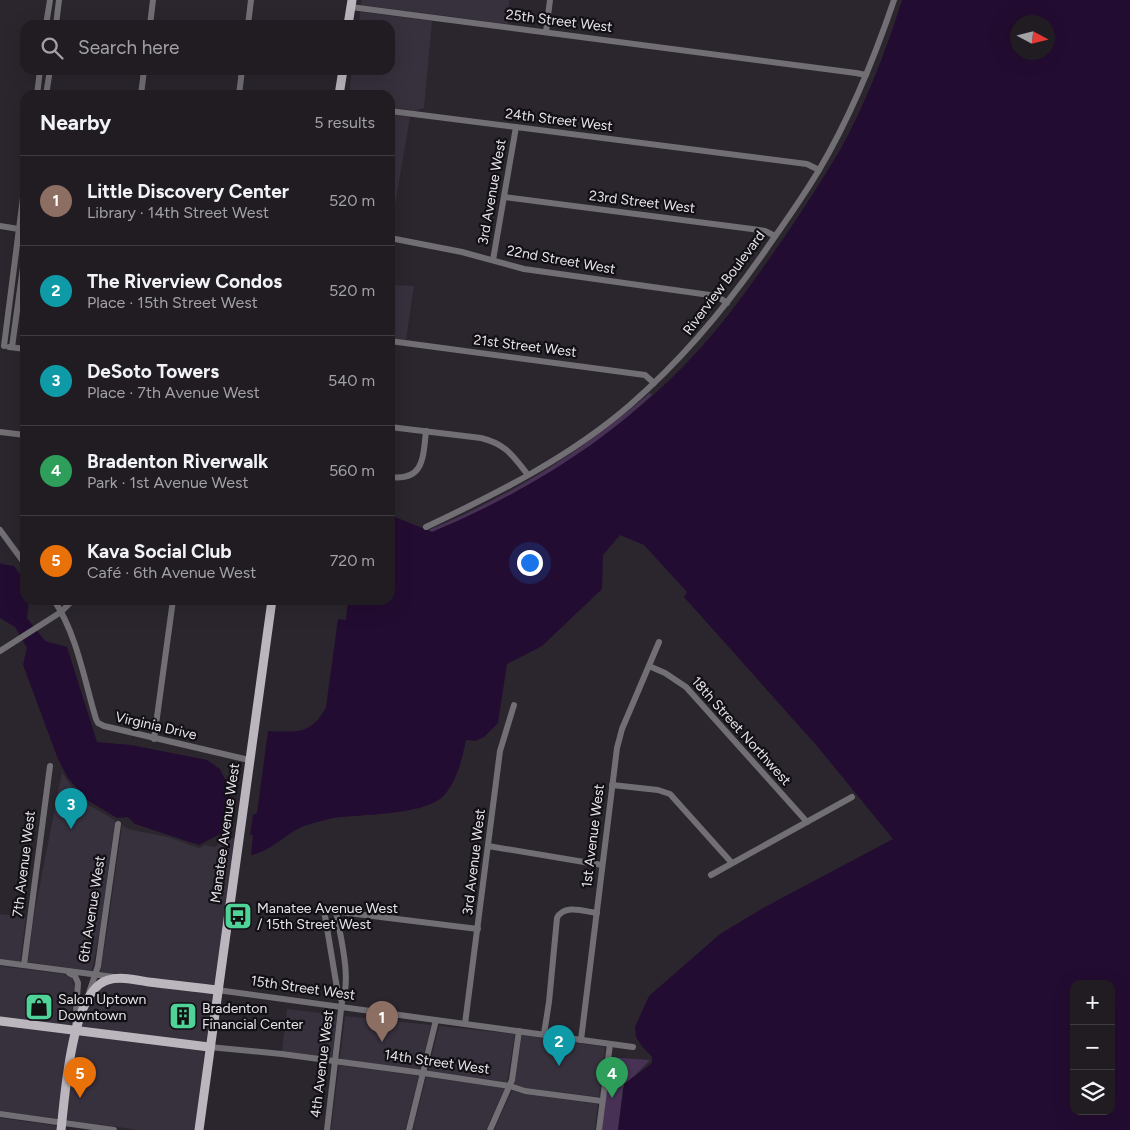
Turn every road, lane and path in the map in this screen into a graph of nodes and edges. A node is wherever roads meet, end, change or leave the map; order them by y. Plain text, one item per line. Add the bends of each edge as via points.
1 (50, 0) edge
2 (59, 0) edge
3 (153, 0) edge
4 (251, 0) edge
5 (550, 0) edge
6 (894, 0) edge
7 (351, 4) edge
8 (47, 20) edge
9 (57, 20) edge
10 (151, 20) edge
11 (249, 20) edge
12 (349, 20) edge
13 (546, 32) junction
14 (39, 75) edge
15 (49, 75) edge
16 (143, 75) edge
17 (241, 75) edge
18 (341, 75) edge
19 (866, 75) junction
20 (38, 90) edge
21 (47, 90) edge
22 (142, 90) edge
23 (240, 90) edge
24 (340, 90) edge
25 (395, 112) edge
26 (516, 127) junction
27 (819, 170) junction
28 (504, 197) junction
29 (0, 226) edge
30 (20, 229) edge
31 (775, 236) junction
32 (395, 239) edge
33 (20, 241) edge
34 (493, 260) junction
35 (20, 289) edge
36 (727, 303) junction
37 (395, 342) edge
38 (2, 346) edge
39 (12, 347) junction
40 (20, 348) edge
41 (654, 383) junction
42 (395, 428) edge
43 (426, 431) junction
44 (0, 432) edge
45 (20, 434) edge
46 (528, 475) junction
47 (395, 477) edge
48 (426, 527) dead end
49 (0, 530) edge
50 (20, 557) edge
51 (57, 605) edge
52 (68, 605) edge
53 (172, 605) edge
54 (271, 605) edge
55 (62, 612) junction
56 (658, 642) dead end
57 (0, 651) edge
58 (648, 666) junction
59 (514, 705) dead end
60 (154, 738) junction
61 (250, 760) junction
62 (50, 766) dead end
63 (612, 785) junction
64 (852, 797) dead end
65 (807, 822) junction
66 (118, 824) dead end
67 (488, 846) junction
68 (731, 862) junction
69 (602, 865) junction
70 (710, 875) dead end
71 (330, 911) junction
72 (596, 913) junction
73 (478, 929) junction
74 (0, 962) edge
75 (24, 965) junction
76 (64, 970) junction
77 (95, 975) junction
78 (125, 979) junction
79 (217, 990) junction
80 (88, 997) junction
81 (342, 1004) junction
82 (436, 1020) junction
83 (0, 1021) edge
84 (465, 1024) junction
85 (75, 1030) junction
86 (519, 1031) junction
87 (544, 1034) junction
88 (581, 1040) junction
89 (610, 1044) junction
90 (209, 1047) junction
91 (633, 1047) dead end
92 (336, 1062) junction
93 (423, 1073) junction
94 (510, 1086) junction
95 (602, 1101) junction
96 (0, 1114) edge
97 (61, 1126) edge
98 (114, 1130) edge
99 (198, 1130) edge
100 (327, 1130) edge
101 (409, 1130) edge
102 (490, 1130) edge
103 (599, 1130) edge

1 - 8 street
2 - 9 street
3 - 10 street
4 - 11 street
5 - 13 street
6 - 19 street, Riverview Boulevard
7 - 12 main road
7 - 13 street, 25th Street West
13 - 19 street, 25th Street West
14 - 20 street
15 - 21 street
16 - 22 street
17 - 23 street
18 - 24 main road
19 - 27 street, Riverview Boulevard
25 - 26 street, 24th Street West
26 - 27 street, 24th Street West via 807,164
26 - 28 street, 3rd Avenue West
27 - 31 street, Riverview Boulevard
28 - 31 street, 23rd Street West via 752,229
28 - 34 street, 3rd Avenue West
29 - 30 street
31 - 36 street, Riverview Boulevard
32 - 34 street, 22nd Street West
33 - 38 street
34 - 36 street, 22nd Street West via 555,274 717,296
35 - 39 street
36 - 41 street, Riverview Boulevard
37 - 41 street, 21st Street West via 645,375
38 - 39 street
39 - 40 street
41 - 46 street, Riverview Boulevard via 630,406 579,444
42 - 43 street
43 - 46 street via 496,442 509,451
43 - 47 street via 419,468 409,477
44 - 45 street
46 - 48 street, Riverview Boulevard
49 - 50 street
51 - 55 street, Virginia Drive
52 - 55 street
53 - 60 street
54 - 61 main road, Manatee Avenue West
55 - 57 street
55 - 60 street, Virginia Drive via 98,723
56 - 58 street, 1st Avenue West
58 - 63 street, 1st Avenue West via 620,737
58 - 65 street, 18th Street Northwest via 686,687
59 - 67 street, 3rd Avenue West via 500,751
60 - 61 street, Virginia Drive
61 - 79 main road, Manatee Avenue West
62 - 75 street, 7th Avenue West
63 - 68 street via 670,794
63 - 69 street, 1st Avenue West
64 - 65 street
65 - 68 street
66 - 77 street, 6th Avenue West
67 - 69 street
67 - 73 street, 3rd Avenue West
68 - 70 street
69 - 72 street, 1st Avenue West
71 - 73 street
71 - 81 street, 4th Avenue West via 338,994
71 - 81 street, 4th Avenue West via 346,976
72 - 87 street via 566,909 557,918
72 - 88 street, 1st Avenue West
73 - 84 street, 3rd Avenue West
74 - 75 street, 15th Street West
75 - 76 street, 15th Street West
76 - 77 street, 15th Street West
76 - 85 street, 6th Avenue West via 75,976 78,983
77 - 78 street, 15th Street West
77 - 80 street, 6th Avenue West
78 - 79 main road, 15th Street West
78 - 80 main road, 6th Avenue West via 103,981
79 - 81 street, 15th Street West
79 - 90 main road, Manatee Avenue West
80 - 85 main road, 6th Avenue West
81 - 82 street, 15th Street West
81 - 92 street, 4th Avenue West
82 - 84 street, 15th Street West
82 - 93 street
83 - 85 main road, 14th Street West
84 - 86 street, 15th Street West
85 - 90 main road, 14th Street West
85 - 97 main road, 6th Avenue West
86 - 87 street, 15th Street West
86 - 94 street
87 - 88 street, 15th Street West
88 - 89 street, 15th Street West
89 - 91 street, 15th Street West
89 - 95 street
90 - 92 street, 14th Street West
90 - 99 main road, Manatee Avenue West
92 - 93 street, 14th Street West
92 - 100 street, 4th Avenue West
93 - 94 street, 14th Street West
93 - 101 street
94 - 95 street, 14th Street West via 524,1091
94 - 102 street
95 - 103 street
96 - 97 street
97 - 98 street

